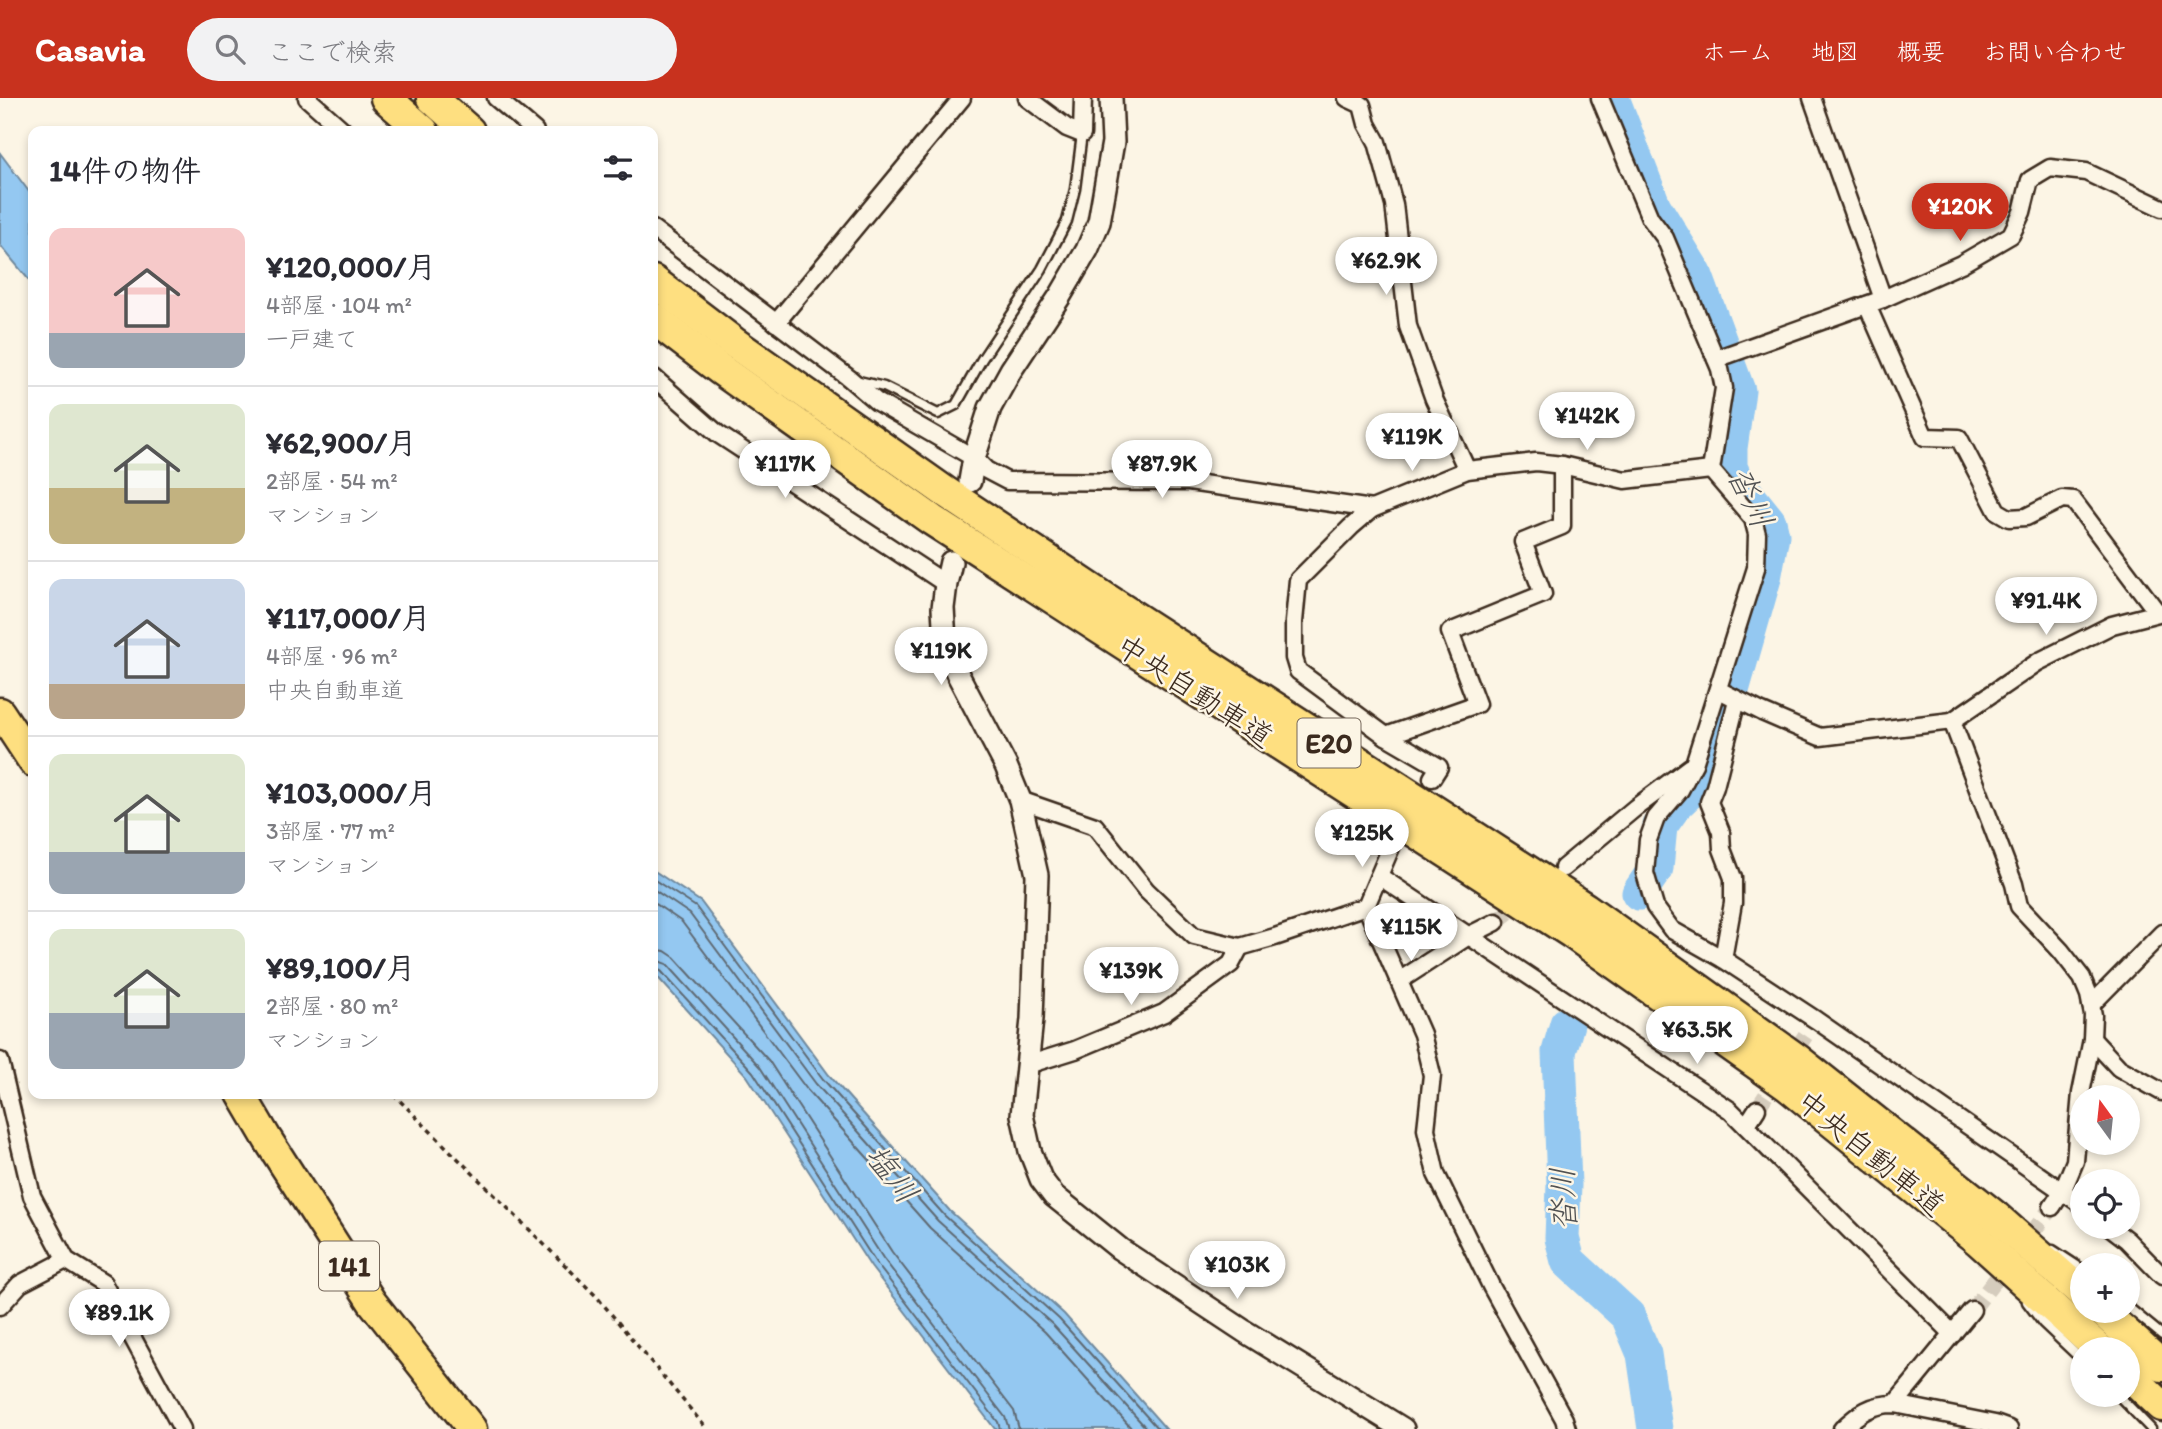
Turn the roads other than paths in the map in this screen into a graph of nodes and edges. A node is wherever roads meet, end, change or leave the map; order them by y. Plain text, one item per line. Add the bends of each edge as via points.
1 (307, 98) edge
2 (386, 98) edge
3 (432, 98) edge
4 (496, 98) edge
5 (962, 98) edge
6 (1027, 98) edge
7 (1083, 98) edge
8 (1111, 98) edge
9 (1347, 98) edge
10 (1600, 98) edge
11 (1812, 98) edge
12 (1369, 102) edge
13 (515, 104) edge
14 (338, 126) edge
15 (417, 126) edge
16 (463, 126) edge
17 (531, 126) edge
18 (1082, 134) junction
19 (2162, 208) edge
20 (658, 233) edge
21 (658, 285) edge
22 (1882, 299) junction
23 (1867, 305) junction
24 (658, 322) edge
25 (776, 323) junction
26 (1716, 359) junction
27 (849, 378) junction
28 (658, 381) edge
29 (974, 458) junction
30 (1562, 465) junction
31 (1467, 470) junction
32 (1711, 470) junction
33 (970, 481) dead end
34 (1373, 509) junction
35 (951, 562) dead end
36 (946, 584) junction
37 (2159, 611) edge
38 (1719, 690) junction
39 (1737, 700) junction
40 (0, 712) edge
41 (1952, 721) junction
42 (1386, 736) junction
43 (1727, 742) junction
44 (1699, 748) junction
45 (28, 754) edge
46 (1694, 764) junction
47 (1432, 778) dead end
48 (1020, 800) junction
49 (1392, 845) dead end
50 (1563, 868) dead end
51 (1379, 876) junction
52 (1366, 906) junction
53 (1496, 922) tunnel mouth
54 (2162, 933) edge
55 (1470, 935) junction
56 (1240, 947) junction
57 (1723, 960) junction
58 (1399, 981) junction
59 (2091, 1005) junction
60 (2092, 1039) junction
61 (0, 1061) edge
62 (1027, 1065) junction
63 (2162, 1092) edge
64 (244, 1099) edge
65 (1757, 1109) tunnel mouth
66 (1746, 1126) junction
67 (2063, 1190) junction
68 (2070, 1196) edge
69 (2052, 1207) tunnel mouth
70 (1996, 1217) junction
71 (2126, 1239) edge
72 (1979, 1241) junction
73 (66, 1260) junction
74 (2070, 1262) edge
75 (2162, 1276) edge
76 (2011, 1282) dead end
77 (2070, 1282) edge
78 (2019, 1292) dead end
79 (0, 1306) edge
80 (1972, 1310) tunnel mouth
81 (2140, 1317) edge
82 (2115, 1323) edge
83 (1953, 1334) junction
84 (2162, 1335) edge
85 (2086, 1337) edge
86 (2070, 1349) edge
87 (2162, 1366) edge
88 (2140, 1385) edge
89 (1895, 1404) junction
90 (2162, 1406) edge
91 (2130, 1407) edge
92 (182, 1429) edge
93 (472, 1429) edge
94 (1403, 1429) edge
95 (1567, 1429) edge
96 (1842, 1429) edge
97 (2009, 1429) edge
98 (2151, 1429) edge

1 - 14 street
2 - 15 highway
3 - 16 highway
4 - 13 street
5 - 25 street
6 - 18 street
7 - 18 street
8 - 29 street via 1112,142 1099,222 1060,296 989,408
9 - 12 street
10 - 26 street via 1644,207 1665,238
11 - 22 street
12 - 31 street via 1367,124 1377,142 1394,204 1408,326 1434,399
13 - 17 street
18 - 27 lane via 1067,220 1042,269 956,405 938,414 884,387
19 - 22 street via 2086,172 2050,168 2030,180 2011,234 1961,264
20 - 25 street
21 - 70 highway, 中央自動車道 / E20 via 955,498 1585,908 1798,1060
22 - 23 street
23 - 26 street
23 - 37 street via 1925,437 1959,438 1997,511 2008,518 2026,517 2062,499 2073,500
24 - 72 highway, 中央自動車道 / E20 via 932,520 1666,998 1788,1086
25 - 27 street
26 - 32 street via 1724,388
27 - 29 street via 877,402
28 - 36 street via 718,434
29 - 33 street
29 - 34 street via 1007,481 1189,482
30 - 31 street via 1536,462
30 - 32 street via 1625,480
30 - 42 street via 1562,526 1523,542 1544,594 1450,632 1477,704
31 - 34 street
32 - 38 street via 1753,519 1757,534 1756,568
34 - 42 street via 1298,580 1294,657 1298,671
35 - 36 street
36 - 48 street via 945,641
37 - 41 street via 2112,625 2038,662
38 - 39 street
38 - 44 street
39 - 41 street via 1820,737
39 - 43 street
40 - 45 highway
41 - 59 street via 2014,884 2018,906 2082,978
42 - 47 street via 1439,767
43 - 44 street
43 - 57 street via 1709,802 1733,878
44 - 46 street
46 - 50 street
46 - 57 street via 1680,790 1656,818 1648,840 1645,873 1655,907 1672,930
48 - 56 street via 1095,826 1146,890 1194,936
48 - 62 street via 1037,875
49 - 51 street
51 - 52 street
51 - 55 street
52 - 56 street
52 - 58 street
53 - 55 street
54 - 59 street
55 - 58 street
55 - 66 street via 1730,1110
56 - 62 street via 1231,964 1164,1013
57 - 67 street via 1811,1026
58 - 95 street via 1422,1034 1432,1075 1426,1129 1436,1174
59 - 60 street
60 - 63 street via 2119,1068
60 - 67 street via 2075,1161
61 - 73 street via 32,1196
62 - 94 street via 1022,1115 1041,1179 1054,1196 1120,1249
64 - 93 highway, 141 via 372,1302
65 - 66 street
66 - 83 street
67 - 68 street
67 - 69 street
70 - 74 lane
70 - 77 highway, 中央自動車道 / E20
71 - 75 street
72 - 76 lane
72 - 85 highway, 中央自動車道 / E20
73 - 79 street via 20,1284
73 - 92 street via 103,1283
78 - 86 lane
80 - 83 street
81 - 84 lane
82 - 87 highway
83 - 89 street
88 - 90 highway
89 - 96 street via 1870,1407
89 - 97 street
91 - 98 lane

